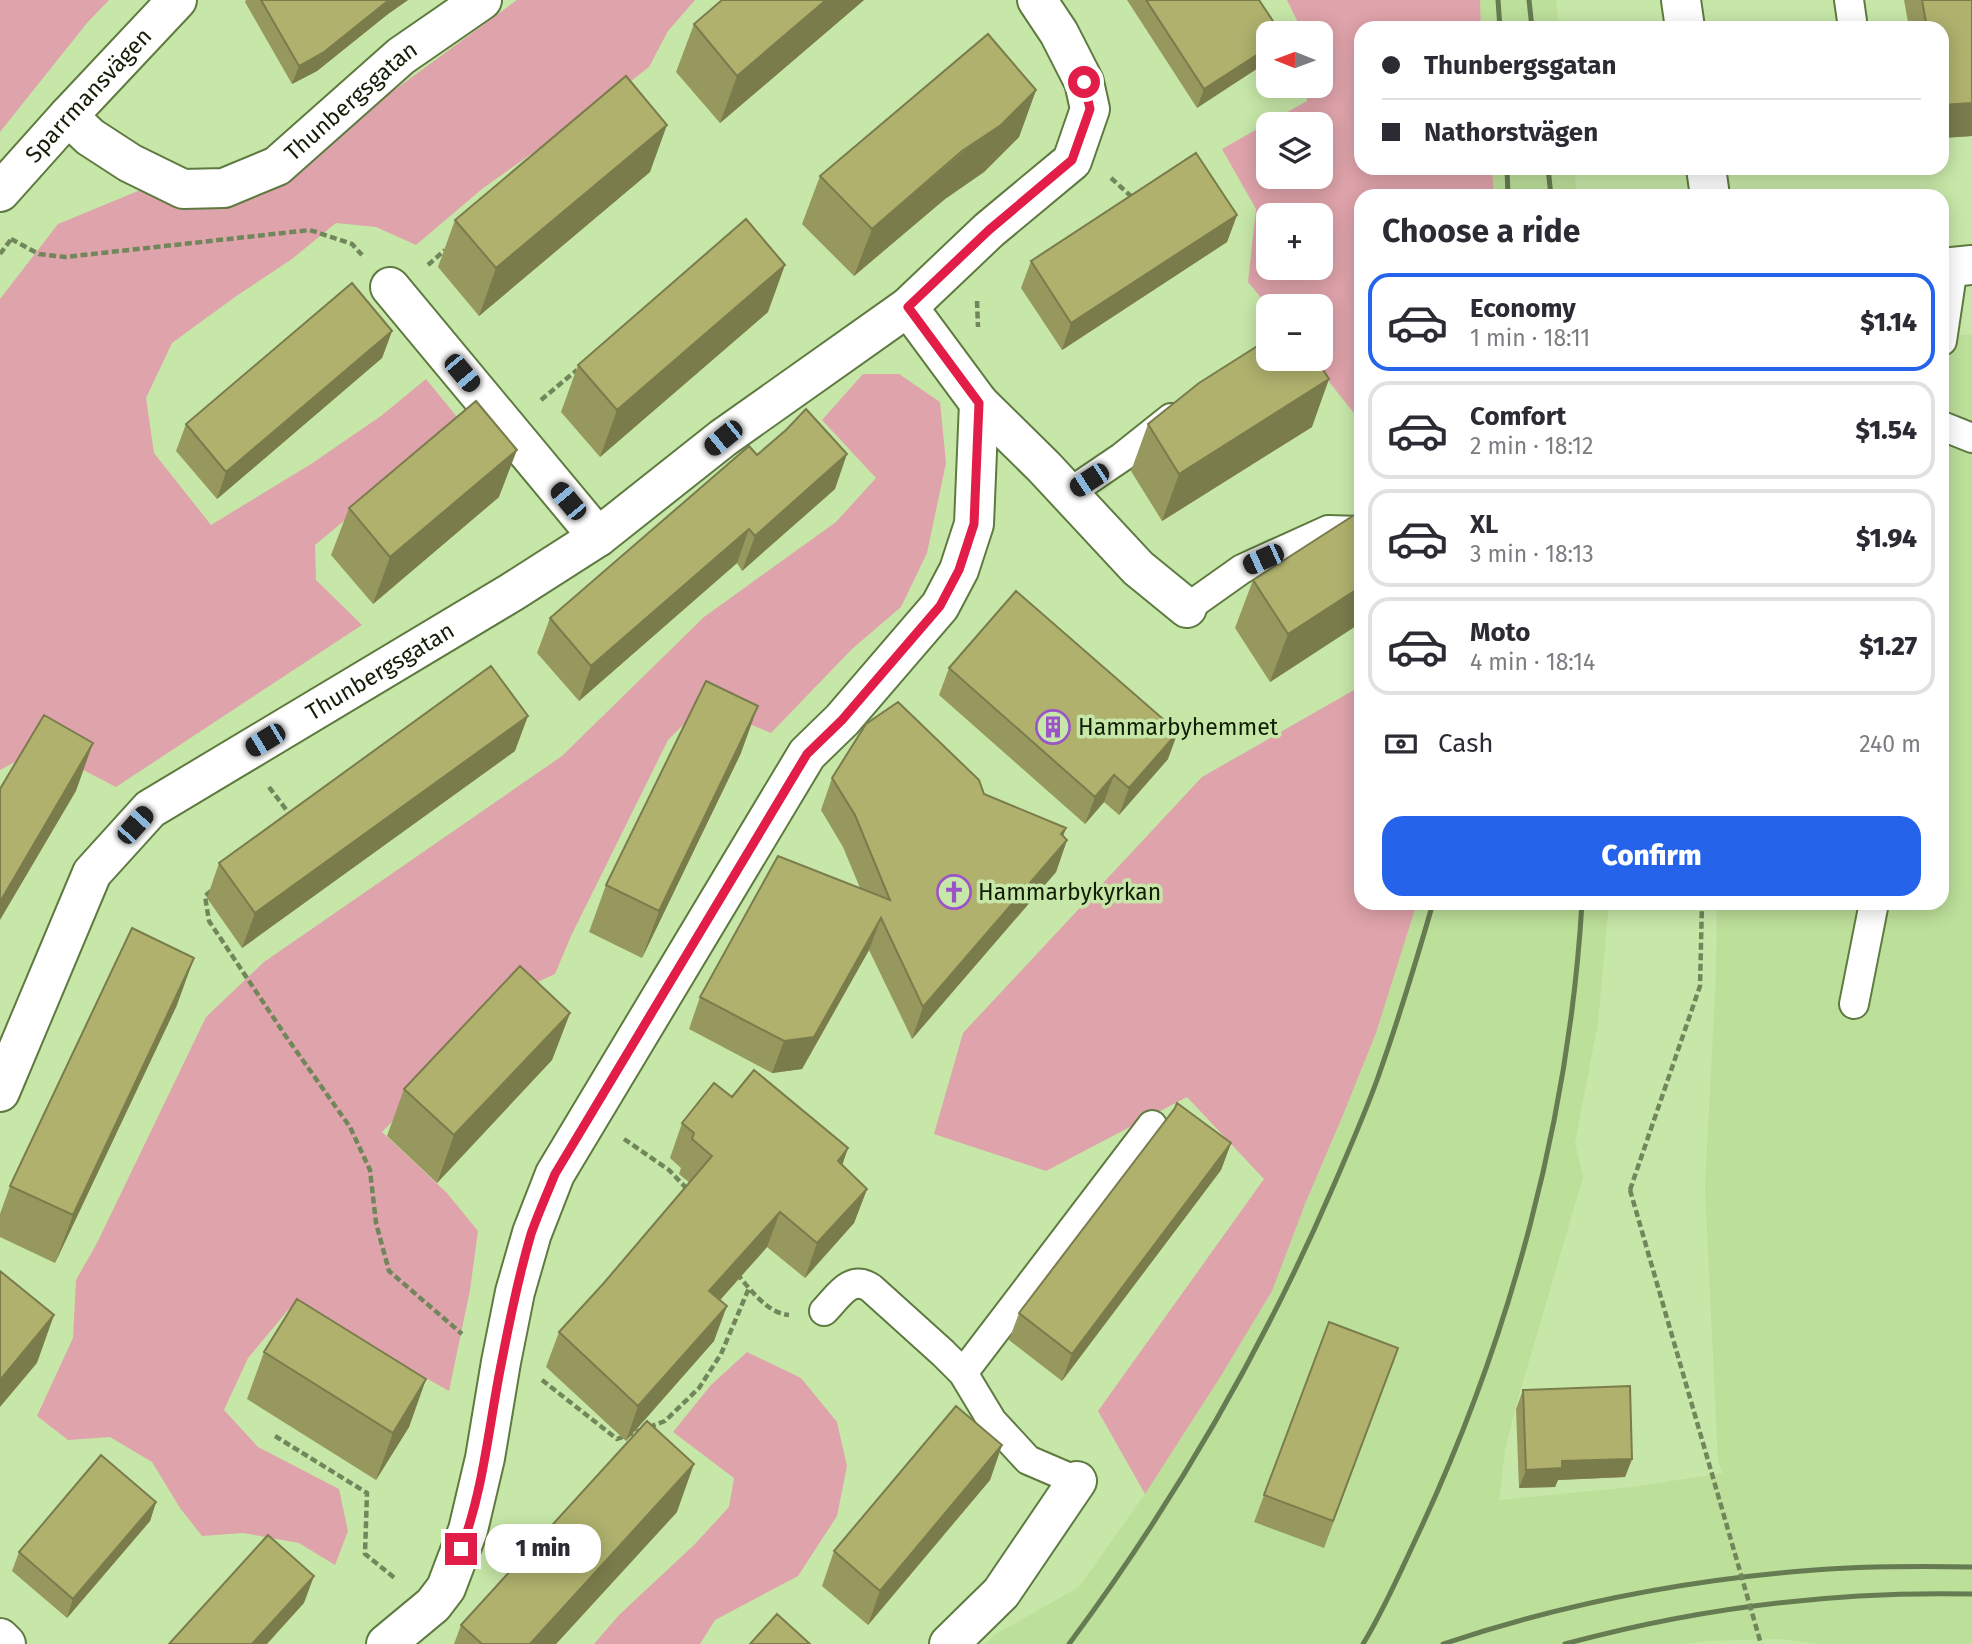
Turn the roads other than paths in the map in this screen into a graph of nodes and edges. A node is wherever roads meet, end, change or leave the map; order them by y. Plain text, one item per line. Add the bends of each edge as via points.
1 (177, 0) edge
2 (481, 0) edge
3 (1037, 0) edge
4 (1681, 0) edge
5 (1849, 0) edge
6 (1684, 21) edge
7 (1852, 21) edge
8 (68, 116) junction
9 (0, 192) edge
10 (1956, 267) edge
11 (390, 288) road end
12 (1949, 304) edge
13 (908, 307) junction
14 (979, 403) junction
15 (1189, 404) edge
16 (1949, 429) edge
17 (1972, 438) edge
18 (1069, 493) junction
19 (1354, 531) edge
20 (598, 537) junction
21 (1187, 608) joint
22 (1873, 910) edge
23 (1854, 1004) dead end
24 (0, 1092) edge
25 (1152, 1125) dead end
26 (812, 1313) road end
27 (962, 1373) junction
28 (1077, 1480) joint
29 (0, 1638) edge
30 (6, 1644) edge
31 (386, 1644) edge
32 (949, 1644) edge

1 - 8 street, Sparrmansvägen
2 - 8 street, Thunbergsgatan via 401,55 277,166 223,188 183,189 130,163
3 - 13 street, Thunbergsgatan via 1084,82 1090,109 1072,160
4 - 6 street
5 - 7 lane
8 - 9 street, Sparrmansvägen
10 - 12 lane
11 - 20 street
13 - 14 street
13 - 20 street, Thunbergsgatan via 723,438
14 - 18 street
14 - 31 street via 974,524 959,570 940,606 807,754 555,1174 516,1292 468,1530 446,1588 433,1605
15 - 18 lane
16 - 17 lane
18 - 21 street via 1138,568
19 - 21 lane via 1328,530 1242,569
20 - 24 street, Thunbergsgatan via 150,809 92,873
22 - 23 lane
25 - 27 lane
26 - 27 lane via 849,1285 864,1283
27 - 28 lane via 992,1421 1028,1460
28 - 32 street via 1001,1593
29 - 30 street

